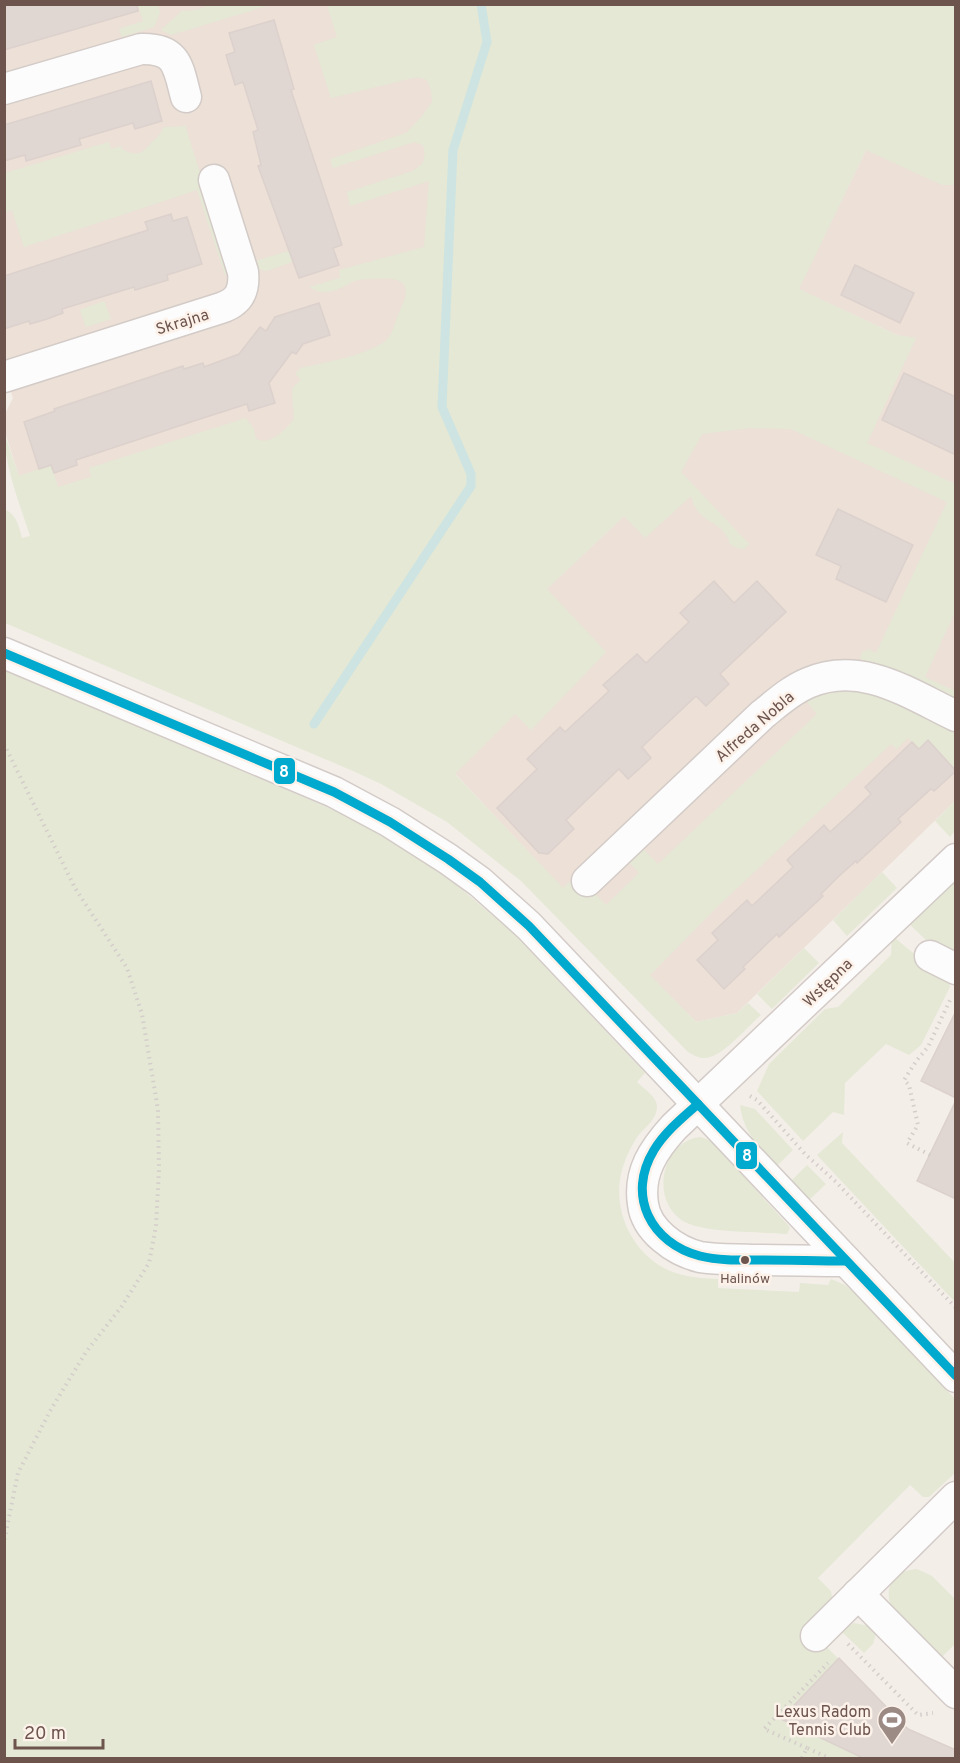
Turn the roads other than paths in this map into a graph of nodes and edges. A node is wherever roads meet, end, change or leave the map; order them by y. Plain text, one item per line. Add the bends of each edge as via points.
1 (4, 89) edge
2 (186, 97) dead end
3 (214, 180) dead end
4 (4, 377) edge
5 (4, 653) edge
6 (956, 716) edge
7 (956, 859) edge
8 (587, 881) dead end
9 (698, 1104) junction
10 (846, 1261) junction
11 (956, 1377) edge
12 (956, 1497) edge
13 (858, 1594) junction
14 (833, 1642) road end
15 (946, 1703) edge

1 - 2 street via 154,48 166,52 178,64
3 - 4 street, Skrajna via 243,272 243,291 237,301
5 - 9 street via 334,792 448,859 529,926
6 - 8 street, Alfreda Nobla via 872,677 839,674 808,682 763,714
7 - 9 street, Wstępna
9 - 10 street
9 - 10 street, Wstępna via 649,1158 641,1191 643,1208 658,1233 678,1248 701,1257
10 - 11 street
12 - 13 street
13 - 14 street
13 - 15 street

